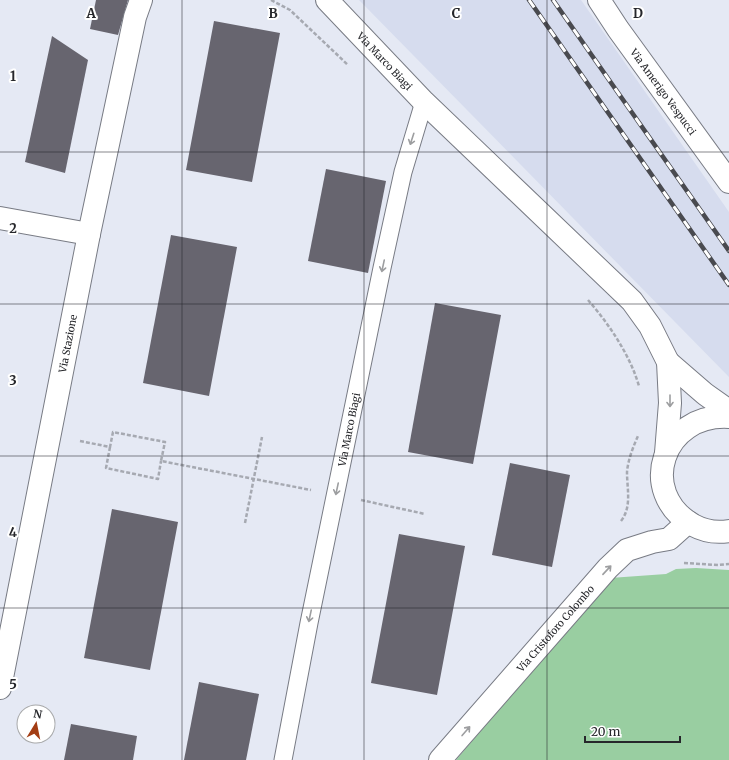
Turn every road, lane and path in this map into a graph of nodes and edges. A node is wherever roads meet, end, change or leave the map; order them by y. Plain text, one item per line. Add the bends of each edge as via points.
1 (141, 0) edge
2 (271, 0) edge
3 (313, 0) edge
4 (327, 0) edge
5 (599, 0) edge
6 (345, 20) junction
7 (352, 70) dead end
8 (424, 102) junction
9 (729, 182) edge
10 (0, 218) edge
11 (89, 234) junction
12 (583, 295) dead end
13 (668, 362) junction
14 (640, 392) dead end
15 (729, 411) edge
16 (729, 417) edge
17 (642, 429) dead end
18 (262, 437) dead end
19 (80, 441) dead end
20 (110, 448) junction
21 (666, 453) junction
22 (161, 461) junction
23 (254, 479) junction
24 (335, 495) junction
25 (425, 514) dead end
26 (688, 522) junction
27 (245, 523) dead end
28 (729, 531) edge
29 (627, 550) junction
30 (0, 688) edge
31 (283, 760) edge
32 (440, 760) edge

1 - 11 street, Via Stazione via 135,17
2 - 7 path via 290,10
3 - 6 street, Via Marco Biagi
4 - 6 street, Via Marco Biagi
5 - 9 street, Via Amerigo Vespucci
6 - 8 street, Via Marco Biagi
8 - 13 street, Via Marco Biagi via 632,301 650,326
8 -> 24 lane, Via Marco Biagi via 403,172
10 - 11 street
11 - 30 street, Via Stazione
12 - 14 path via 616,338 631,364
13 - 15 street, Via Marco Biagi
13 -> 21 street, Via Marco Biagi via 670,403
16 - 21 street via 712,417 694,423 678,434
17 - 29 path via 632,450 627,471 628,503 623,519 613,532
18 - 23 path
19 - 20 path
20 - 22 path via 113,432 165,442
20 - 22 path via 106,468 158,479
21 - 26 street, Via Marco Biagi via 662,477 666,493 676,511
22 - 23 path
23 - 24 path
23 - 27 path
24 - 25 path
24 -> 31 lane, Via Marco Biagi
26 - 28 street via 705,530
26 - 29 street, Via Cristoforo Colombo via 669,539
32 -> 29 street, Via Cristoforo Colombo via 608,568

